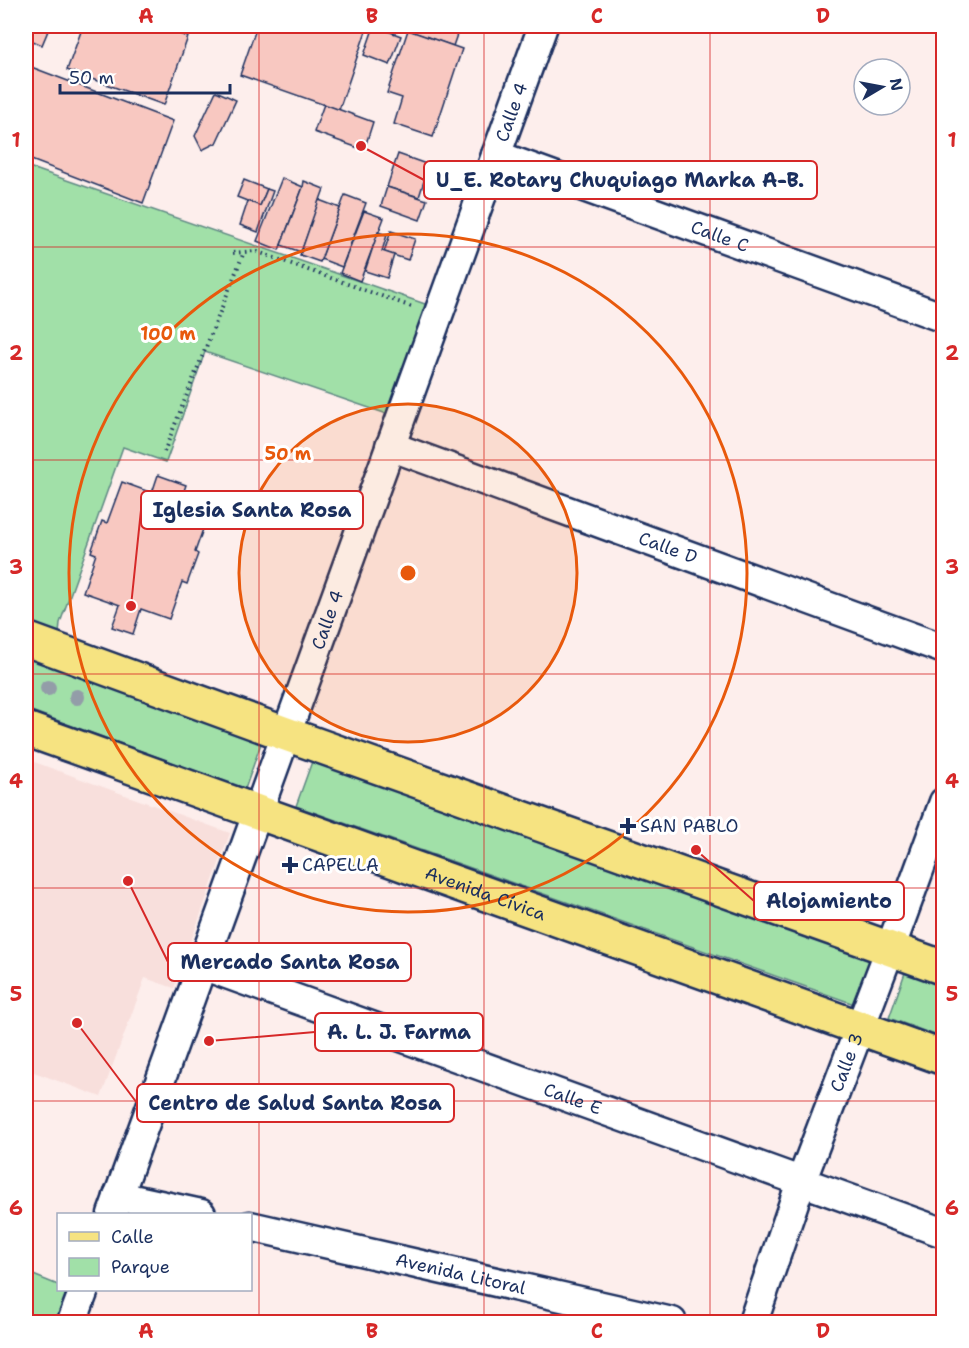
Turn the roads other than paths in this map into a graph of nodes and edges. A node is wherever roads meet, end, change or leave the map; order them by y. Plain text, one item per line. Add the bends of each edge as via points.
1 (543, 26) edge
2 (496, 155) junction
3 (944, 318) edge
4 (390, 446) junction
5 (26, 639) edge
6 (944, 649) edge
7 (26, 729) edge
8 (286, 734) junction
9 (944, 802) edge
10 (257, 813) junction
11 (890, 949) junction
12 (202, 965) junction
13 (944, 968) edge
14 (860, 1028) junction
15 (944, 1058) edge
16 (801, 1182) junction
17 (115, 1205) edge
18 (184, 1213) edge
19 (252, 1226) edge
20 (944, 1233) edge
21 (84, 1291) edge
22 (623, 1317) edge
23 (72, 1323) edge
24 (672, 1323) edge
25 (753, 1323) edge

1 - 2 street, Calle 4
2 - 3 street, Calle C
2 - 4 street, Calle 4
4 - 6 street, Calle D
4 - 8 street, Calle 4
5 - 8 main road
7 - 10 main road, Avenida Cívica
8 - 10 street, Calle 4
8 - 11 main road
9 - 11 street, Calle 3
10 - 12 street, Calle 4
10 - 14 main road, Avenida Cívica
11 - 13 main road
11 - 14 street, Calle 3
12 - 16 street, Calle E
12 - 17 street, Calle 4
14 - 15 main road, Avenida Cívica
14 - 16 street, Calle 3
16 - 20 street, Calle E
16 - 25 street, Calle 3
17 - 18 street
19 - 22 street, Avenida Litoral
21 - 23 street
22 - 24 street, Avenida Litoral

